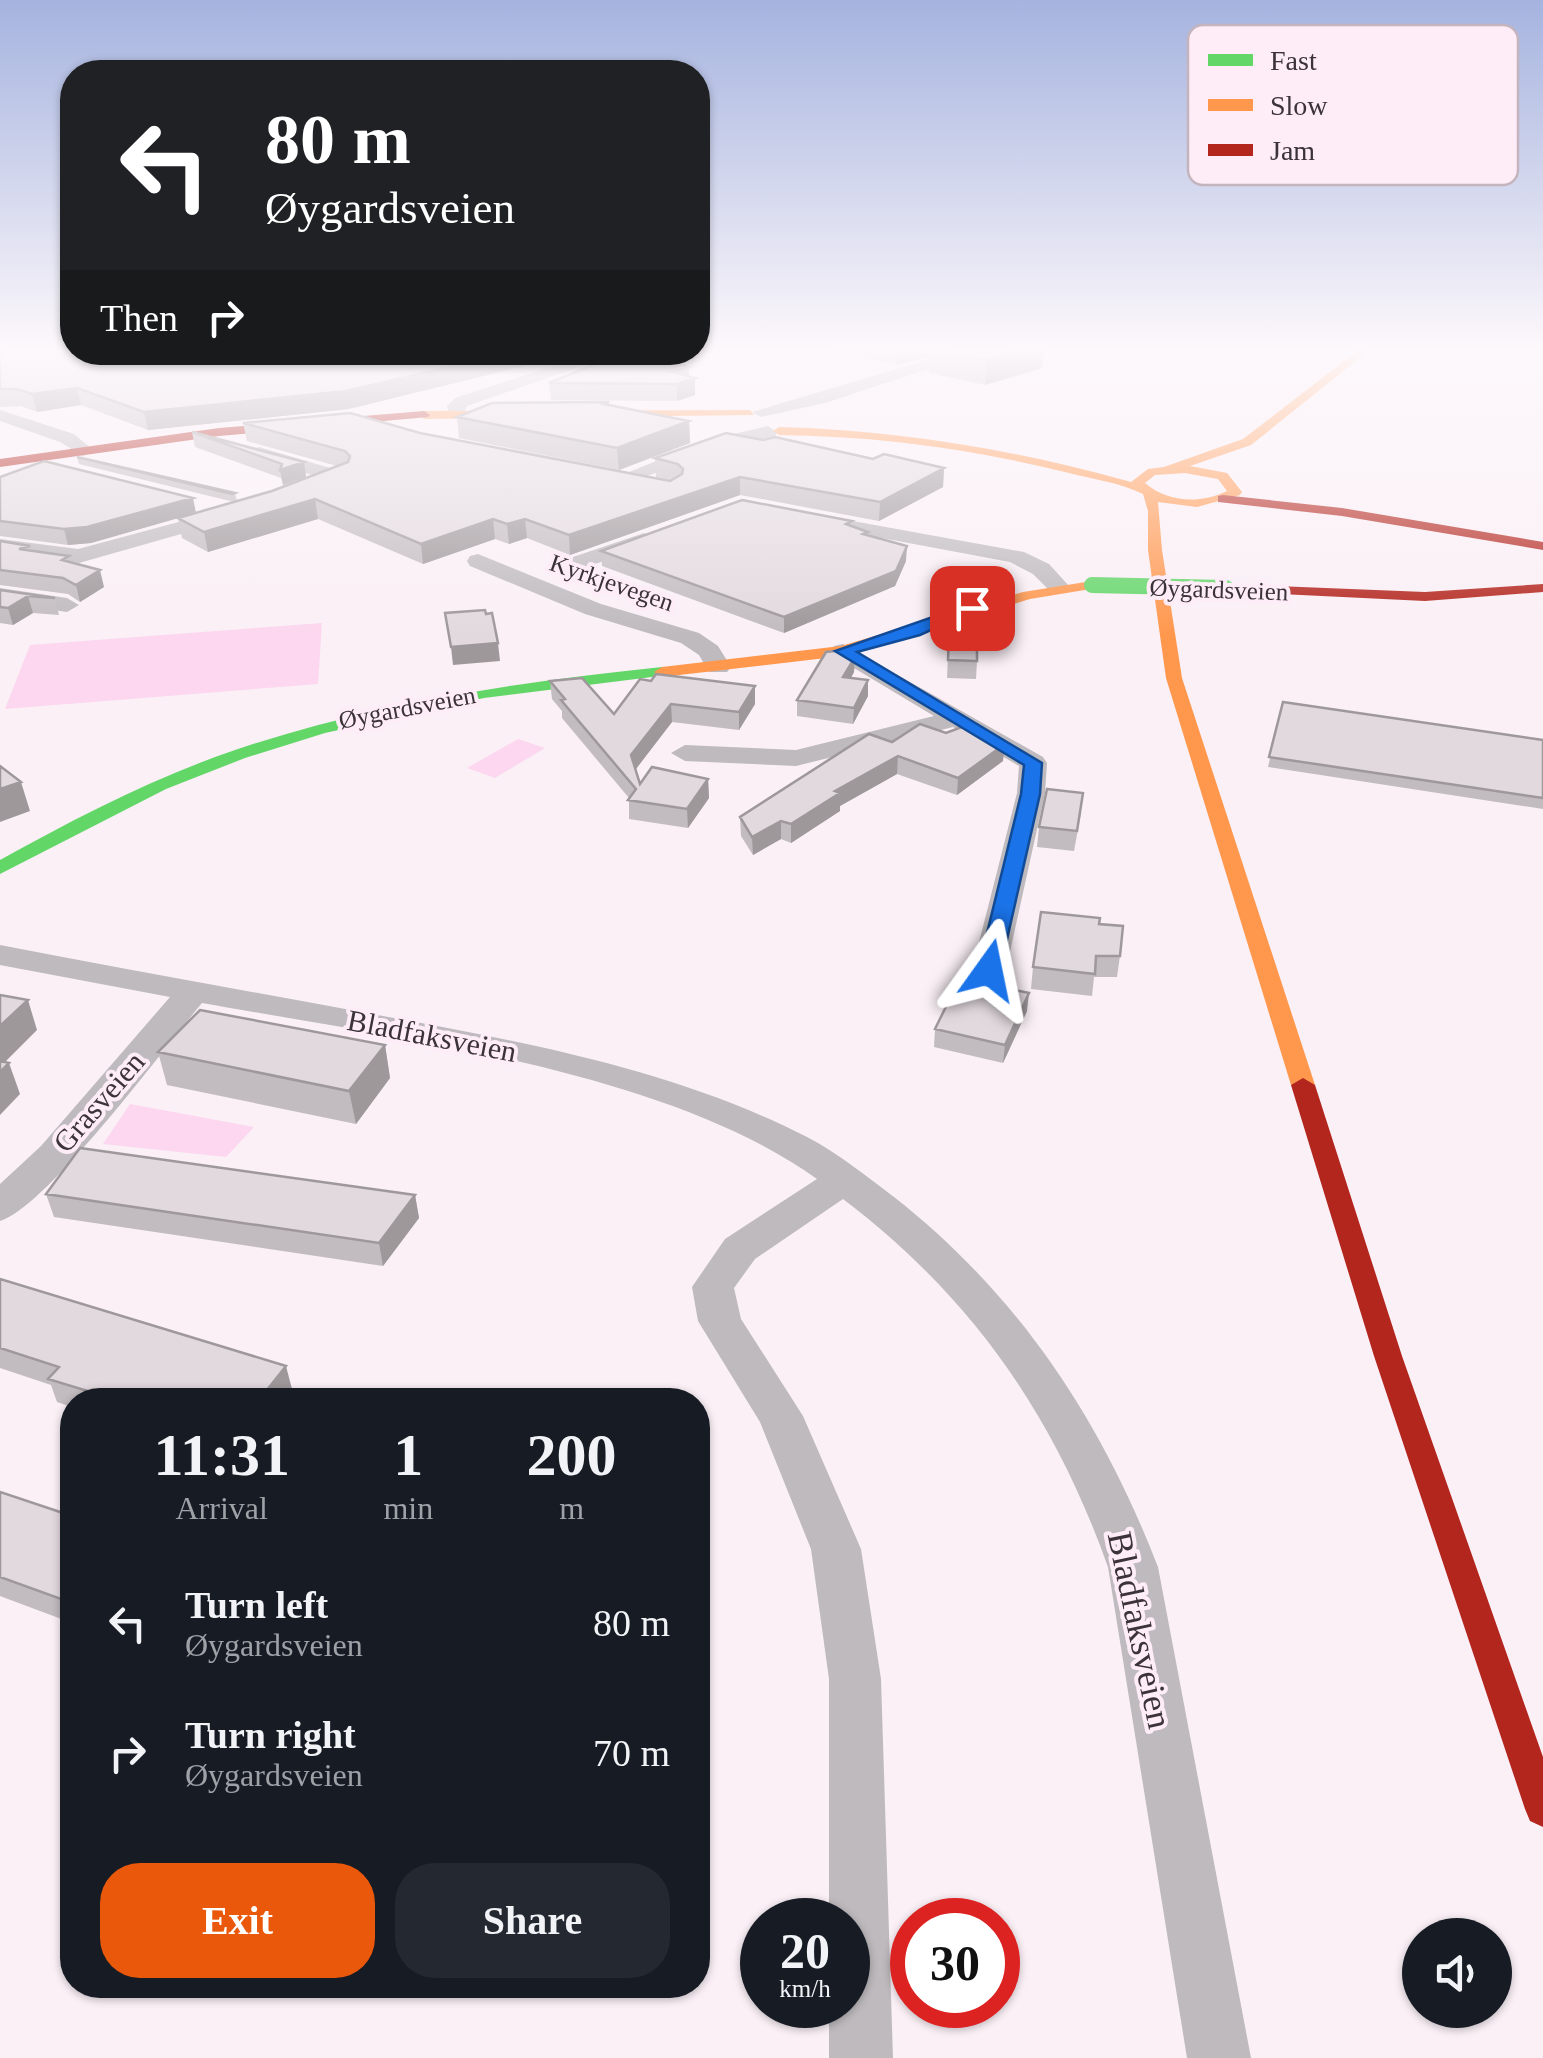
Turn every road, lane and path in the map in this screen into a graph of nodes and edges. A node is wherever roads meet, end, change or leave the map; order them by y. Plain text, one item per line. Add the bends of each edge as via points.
1 (75, 444) edge
2 (130, 444) edge
3 (223, 444) edge
4 (715, 444) edge
5 (933, 444) edge
6 (1243, 444) edge
7 (1246, 444) edge
8 (82, 450) junction
9 (0, 463) edge
10 (36, 464) edge
11 (70, 472) edge
12 (1153, 481) junction
13 (653, 487) edge
14 (1225, 492) junction
15 (299, 493) edge
16 (186, 501) edge
17 (791, 515) edge
18 (665, 531) edge
19 (0, 546) edge
20 (1543, 546) edge
21 (478, 561) dead end
22 (581, 562) dead end
23 (1160, 570) junction
24 (1060, 586) junction
25 (1543, 588) edge
26 (0, 594) edge
27 (67, 605) dead end
28 (844, 651) junction
29 (718, 667) junction
30 (956, 718) junction
31 (685, 754) dead end
32 (0, 868) edge
33 (0, 955) edge
34 (989, 970) dead end
35 (193, 992) junction
36 (844, 1180) junction
37 (0, 1207) edge
38 (1543, 1809) edge
39 (862, 2058) edge
40 (1219, 2058) edge

1 - 8 street
2 - 8 main road
3 - 15 street via 340,477
4 - 13 street via 608,479
5 - 12 main road
6 - 12 main road
7 - 14 main road via 1229,465
8 - 9 main road
10 - 11 street
12 - 14 main road via 1172,500
12 - 14 main road via 1202,471
12 - 23 main road
14 - 20 main road
14 - 23 main road via 1181,530
16 - 19 street via 243,510 79,556
17 - 24 street via 1016,557
18 - 22 street
21 - 29 street, Kyrkjevegen via 690,638
23 - 38 main road via 1174,678 1388,1356
24 - 25 main road, Øygardsveien, bridge via 1464,598
24 - 28 main road, Øygardsveien
26 - 27 street
28 - 29 main road, Øygardsveien
28 - 30 street
29 - 32 main road, Øygardsveien via 458,694 345,718 175,774
30 - 31 street via 796,758
30 - 34 street via 1033,763
33 - 35 street, Bladfaksveien
35 - 36 street, Bladfaksveien via 586,1066 724,1114 797,1148
35 - 37 street, Grasveien via 56,1154
36 - 39 street via 740,1248 713,1286 720,1322 780,1416 836,1549 855,1679
36 - 40 street, Bladfaksveien via 950,1268 1026,1358 1098,1473 1133,1567

